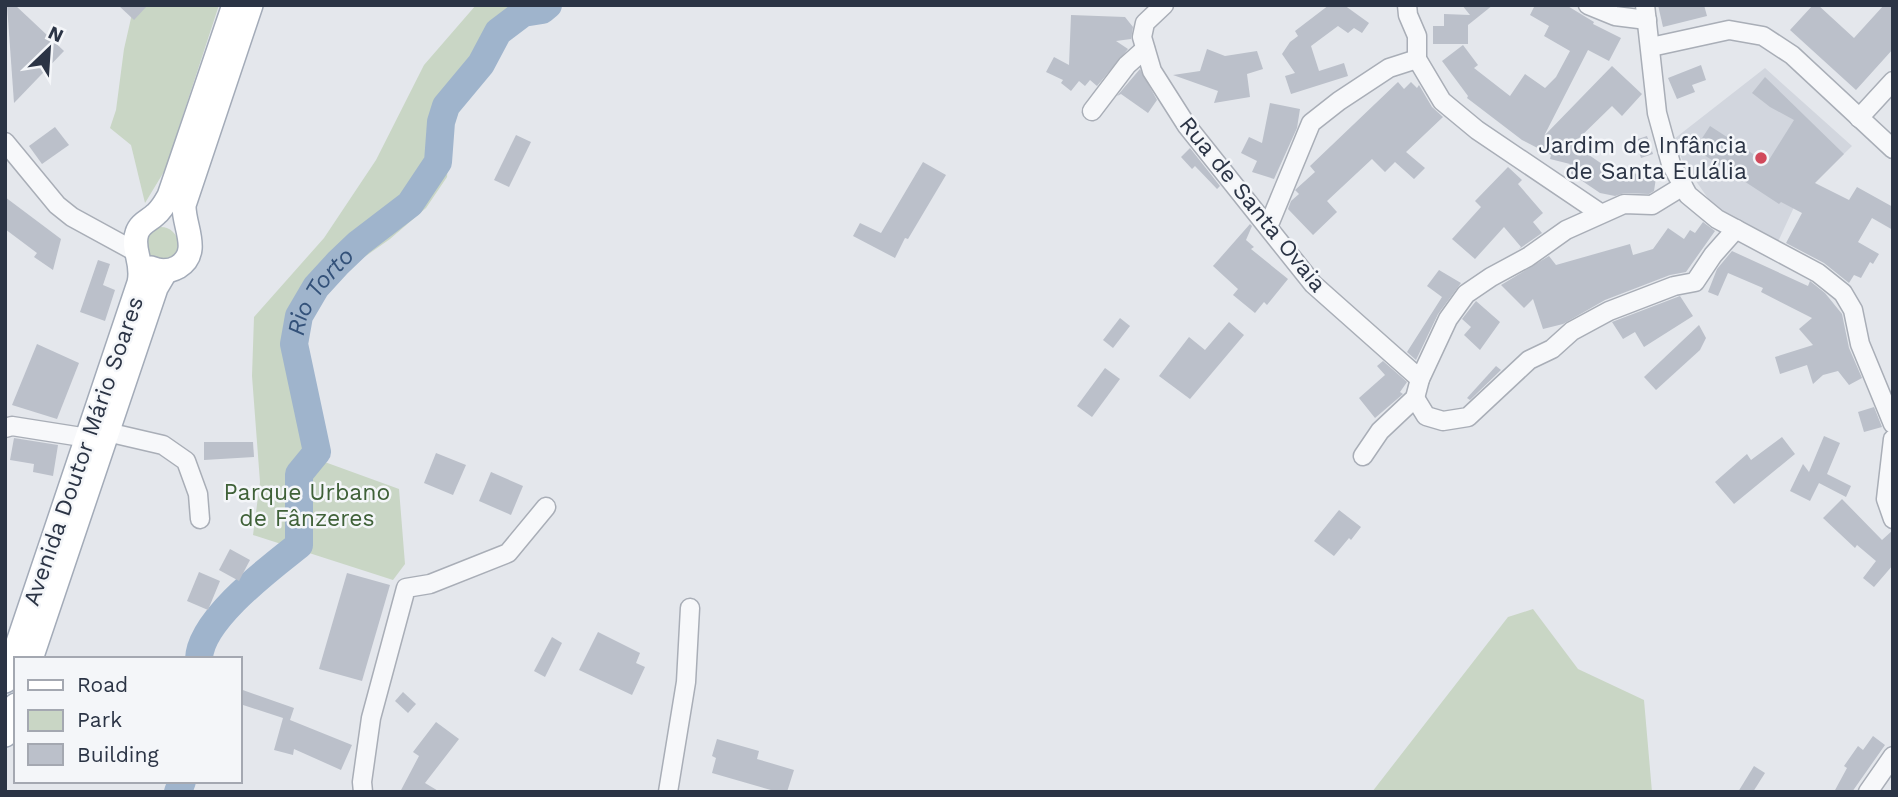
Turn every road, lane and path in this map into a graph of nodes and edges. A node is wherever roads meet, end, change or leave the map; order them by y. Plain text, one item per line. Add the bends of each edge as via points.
1 (234, 5) edge
2 (251, 5) edge
3 (1164, 5) edge
4 (1407, 5) edge
5 (1588, 5) edge
6 (1646, 13) edge
7 (1651, 47) junction
8 (1145, 49) junction
9 (1417, 59) junction
10 (1893, 81) edge
11 (1092, 111) dead end
12 (1859, 118) junction
13 (5, 142) edge
14 (1893, 149) edge
15 (1683, 186) junction
16 (1600, 213) junction
17 (147, 221) junction
18 (186, 227) junction
19 (1268, 227) junction
20 (1736, 229) junction
21 (99, 233) junction
22 (138, 256) junction
23 (166, 271) junction
24 (1420, 379) junction
25 (1415, 398) junction
26 (1893, 424) edge
27 (5, 428) edge
28 (97, 435) junction
29 (1893, 439) edge
30 (1363, 456) dead end
31 (546, 507) dead end
32 (200, 519) dead end
33 (1893, 519) edge
34 (690, 608) dead end
35 (32, 657) edge
36 (5, 681) edge
37 (14, 711) edge
38 (5, 736) edge
39 (1893, 756) edge
40 (363, 792) edge
41 (668, 792) edge
42 (1868, 792) edge

1 - 17 main road, Avenida Doutor Mário Soares via 176,179 163,207
2 - 18 main road, Avenida Doutor Mário Soares via 184,205
3 - 8 street via 1145,23
4 - 9 street via 1417,36
5 - 6 street via 1615,16
6 - 7 street
7 - 12 street via 1729,30 1763,37 1792,55
7 - 15 street via 1657,113 1671,164
8 - 11 street
8 - 19 street, Rua de Santa Ovaia via 1152,71 1187,126
9 - 16 street via 1442,101
9 - 19 street via 1389,68 1311,123
10 - 12 street
12 - 14 street
13 - 21 street via 57,205
15 - 16 street via 1652,205 1624,204
15 - 20 street via 1717,219
16 - 24 street via 1466,295 1448,319
17 - 18 main road via 172,217
17 - 21 street via 123,235
17 - 22 main road, Avenida Doutor Mário Soares via 136,234
18 - 23 main road, Avenida Doutor Mário Soares via 188,255 183,263
19 - 24 street, Rua de Santa Ovaia via 1313,284
20 - 25 street via 1695,282 1609,311 1572,331 1552,349 1529,360 1468,417 1443,421 1426,416
20 - 26 street via 1818,273 1843,293
21 - 22 street
22 - 23 main road, Avenida Doutor Mário Soares via 147,267
22 - 28 main road, Avenida Doutor Mário Soares via 141,274
23 - 28 main road, Avenida Doutor Mário Soares
24 - 25 street
25 - 30 street
27 - 28 street
28 - 32 street via 163,446 186,461 198,494
28 - 35 main road, Avenida Doutor Mário Soares
28 - 36 main road, Avenida Doutor Mário Soares
29 - 33 street via 1886,499
31 - 40 street via 508,553 430,584 406,588 371,718
34 - 41 street via 686,682
37 - 38 main road
39 - 42 street

